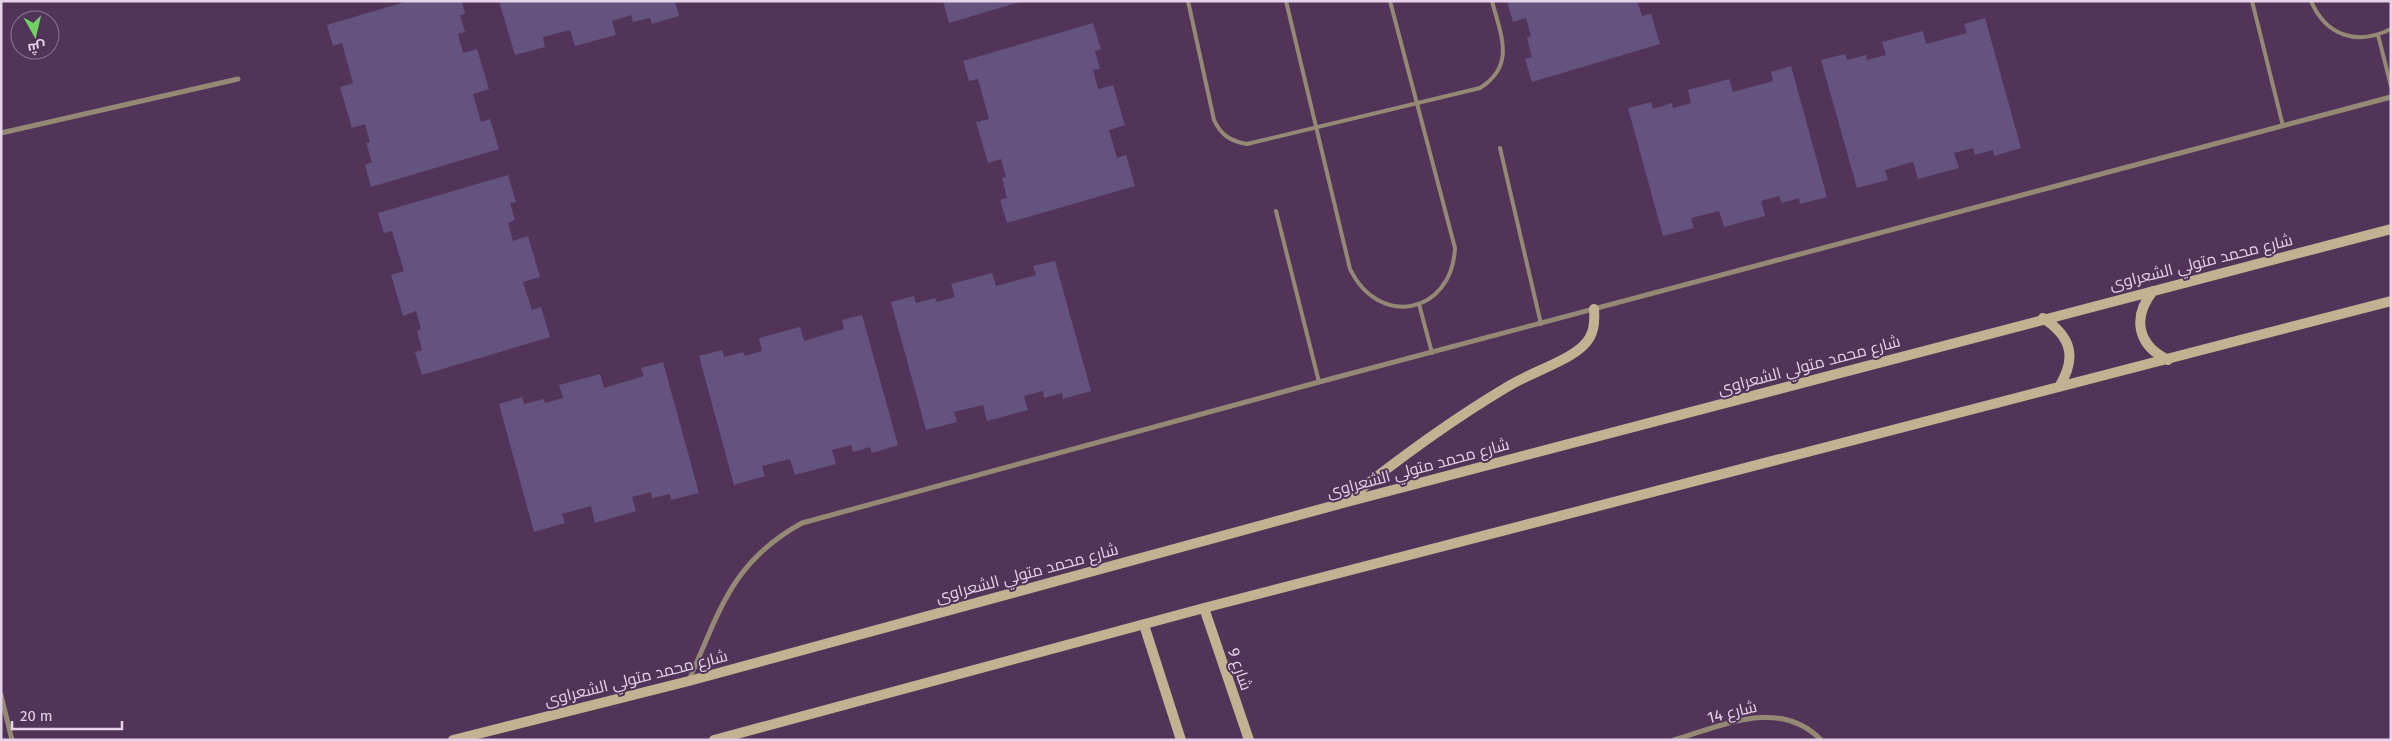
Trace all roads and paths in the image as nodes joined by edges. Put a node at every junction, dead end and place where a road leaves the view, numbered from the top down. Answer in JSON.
{"nodes":[{"id":1,"x":1188,"y":1,"type":"edge"},
{"id":2,"x":1286,"y":1,"type":"edge"},
{"id":3,"x":1390,"y":1,"type":"edge"},
{"id":4,"x":1492,"y":1,"type":"edge"},
{"id":5,"x":2252,"y":1,"type":"edge"},
{"id":6,"x":2311,"y":1,"type":"edge"},
{"id":7,"x":2391,"y":29,"type":"edge"},
{"id":8,"x":2378,"y":36,"type":"junction"},
{"id":9,"x":238,"y":79,"type":"dead end"},
{"id":10,"x":2391,"y":86,"type":"edge"},
{"id":11,"x":2391,"y":97,"type":"edge"},
{"id":12,"x":1416,"y":103,"type":"junction"},
{"id":13,"x":2283,"y":126,"type":"junction"},
{"id":14,"x":1316,"y":128,"type":"junction"},
{"id":15,"x":1,"y":133,"type":"edge"},
{"id":16,"x":1500,"y":148,"type":"dead end"},
{"id":17,"x":1276,"y":211,"type":"dead end"},
{"id":18,"x":2391,"y":229,"type":"edge"},
{"id":19,"x":2153,"y":291,"type":"junction"},
{"id":20,"x":2391,"y":301,"type":"edge"},
{"id":21,"x":1418,"y":304,"type":"junction"},
{"id":22,"x":1594,"y":310,"type":"junction"},
{"id":23,"x":2043,"y":318,"type":"junction"},
{"id":24,"x":1541,"y":324,"type":"junction"},
{"id":25,"x":1432,"y":352,"type":"junction"},
{"id":26,"x":2168,"y":360,"type":"junction"},
{"id":27,"x":1319,"y":382,"type":"junction"},
{"id":28,"x":2059,"y":387,"type":"junction"},
{"id":29,"x":1343,"y":503,"type":"junction"},
{"id":30,"x":1204,"y":608,"type":"junction"},
{"id":31,"x":1144,"y":625,"type":"junction"},
{"id":32,"x":689,"y":681,"type":"junction"},
{"id":33,"x":1,"y":695,"type":"edge"},
{"id":34,"x":12,"y":740,"type":"edge"},
{"id":35,"x":453,"y":740,"type":"edge"},
{"id":36,"x":714,"y":740,"type":"edge"},
{"id":37,"x":1181,"y":740,"type":"edge"},
{"id":38,"x":1249,"y":740,"type":"edge"},
{"id":39,"x":1674,"y":740,"type":"edge"},
{"id":40,"x":1821,"y":740,"type":"edge"}],
"edges":[{"from":1,"to":14,"type":"lane"},
{"from":2,"to":14,"type":"lane"},
{"from":3,"to":12,"type":"lane"},
{"from":4,"to":12,"type":"lane"},
{"from":5,"to":13,"type":"lane"},
{"from":6,"to":8,"type":"lane"},
{"from":7,"to":8,"type":"lane"},
{"from":8,"to":10,"type":"lane"},
{"from":9,"to":15,"type":"street"},
{"from":11,"to":13,"type":"street"},
{"from":12,"to":14,"type":"lane"},
{"from":12,"to":21,"type":"lane"},
{"from":13,"to":22,"type":"street"},
{"from":14,"to":21,"type":"lane"},
{"from":16,"to":24,"type":"lane"},
{"from":17,"to":27,"type":"lane"},
{"from":18,"to":19,"type":"street","name":"شارع محمد متولي الشعراوى"},
{"from":19,"to":23,"type":"street","name":"شارع محمد متولي الشعراوى"},
{"from":19,"to":26,"type":"street"},
{"from":20,"to":26,"type":"street"},
{"from":21,"to":25,"type":"lane"},
{"from":22,"to":24,"type":"street"},
{"from":22,"to":29,"type":"street"},
{"from":23,"to":28,"type":"street"},
{"from":23,"to":29,"type":"street","name":"شارع محمد متولي الشعراوى"},
{"from":24,"to":25,"type":"street"},
{"from":25,"to":27,"type":"street"},
{"from":26,"to":28,"type":"street"},
{"from":27,"to":32,"type":"street"},
{"from":28,"to":30,"type":"street"},
{"from":29,"to":32,"type":"street","name":"شارع محمد متولي الشعراوى"},
{"from":30,"to":31,"type":"street"},
{"from":30,"to":38,"type":"street","name":"شارع 9"},
{"from":31,"to":36,"type":"street"},
{"from":31,"to":37,"type":"street"},
{"from":32,"to":35,"type":"street","name":"شارع محمد متولي الشعراوى"},
{"from":33,"to":34,"type":"street"},
{"from":39,"to":40,"type":"street","name":"شارع 14"}]}
